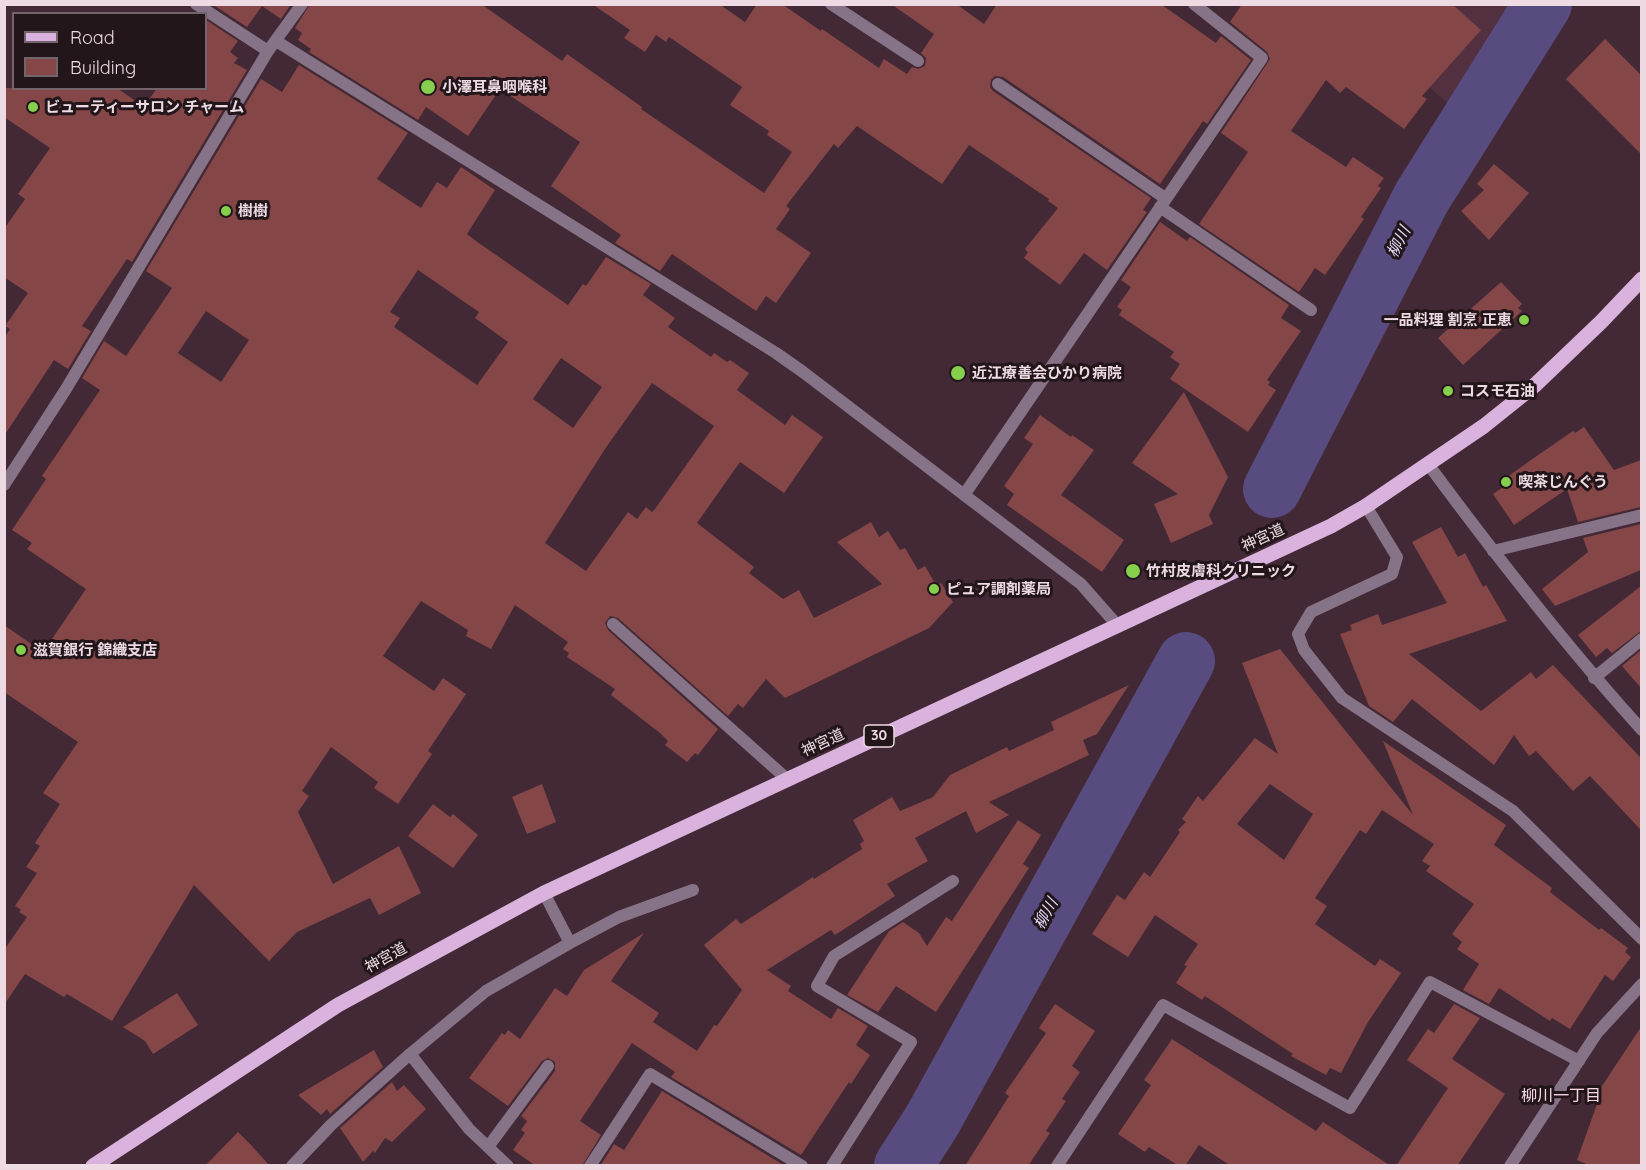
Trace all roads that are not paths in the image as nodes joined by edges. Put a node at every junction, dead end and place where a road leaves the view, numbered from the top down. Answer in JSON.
{"nodes":[{"id":1,"x":196,"y":4,"type":"edge"},
{"id":2,"x":302,"y":4,"type":"edge"},
{"id":3,"x":831,"y":4,"type":"edge"},
{"id":4,"x":1194,"y":4,"type":"edge"},
{"id":5,"x":272,"y":46,"type":"junction"},
{"id":6,"x":918,"y":61,"type":"dead end"},
{"id":7,"x":998,"y":84,"type":"dead end"},
{"id":8,"x":1162,"y":203,"type":"junction"},
{"id":9,"x":1641,"y":279,"type":"edge"},
{"id":10,"x":1311,"y":310,"type":"dead end"},
{"id":11,"x":1428,"y":464,"type":"junction"},
{"id":12,"x":4,"y":486,"type":"edge"},
{"id":13,"x":964,"y":495,"type":"junction"},
{"id":14,"x":1366,"y":506,"type":"junction"},
{"id":15,"x":1641,"y":515,"type":"edge"},
{"id":16,"x":1493,"y":551,"type":"junction"},
{"id":17,"x":613,"y":624,"type":"dead end"},
{"id":18,"x":1118,"y":626,"type":"junction"},
{"id":19,"x":1641,"y":639,"type":"edge"},
{"id":20,"x":1594,"y":678,"type":"junction"},
{"id":21,"x":1641,"y":730,"type":"edge"},
{"id":22,"x":787,"y":779,"type":"junction"},
{"id":23,"x":953,"y":881,"type":"dead end"},
{"id":24,"x":693,"y":890,"type":"dead end"},
{"id":25,"x":544,"y":893,"type":"junction"},
{"id":26,"x":1641,"y":939,"type":"edge"},
{"id":27,"x":570,"y":943,"type":"junction"},
{"id":28,"x":1641,"y":984,"type":"edge"},
{"id":29,"x":410,"y":1054,"type":"junction"},
{"id":30,"x":1579,"y":1061,"type":"junction"},
{"id":31,"x":548,"y":1066,"type":"dead end"},
{"id":32,"x":488,"y":1147,"type":"junction"},
{"id":33,"x":93,"y":1166,"type":"edge"},
{"id":34,"x":292,"y":1166,"type":"edge"},
{"id":35,"x":508,"y":1166,"type":"edge"},
{"id":36,"x":590,"y":1166,"type":"edge"},
{"id":37,"x":802,"y":1166,"type":"edge"},
{"id":38,"x":832,"y":1166,"type":"edge"},
{"id":39,"x":1057,"y":1166,"type":"edge"},
{"id":40,"x":1510,"y":1166,"type":"edge"}],
"edges":[{"from":1,"to":5,"type":"street"},
{"from":2,"to":5,"type":"street"},
{"from":3,"to":6,"type":"street"},
{"from":4,"to":8,"type":"street"},
{"from":5,"to":12,"type":"street"},
{"from":5,"to":13,"type":"street"},
{"from":7,"to":8,"type":"street"},
{"from":8,"to":10,"type":"street"},
{"from":8,"to":13,"type":"street"},
{"from":9,"to":11,"type":"main road","name":"神宮道","number":"30"},
{"from":11,"to":14,"type":"main road","name":"神宮道","number":"30"},
{"from":11,"to":16,"type":"street"},
{"from":13,"to":18,"type":"street"},
{"from":14,"to":18,"type":"main road","name":"神宮道","number":"30"},
{"from":14,"to":26,"type":"street"},
{"from":15,"to":16,"type":"street"},
{"from":16,"to":20,"type":"street"},
{"from":17,"to":22,"type":"street"},
{"from":18,"to":22,"type":"main road","name":"神宮道","number":"30"},
{"from":19,"to":20,"type":"street"},
{"from":20,"to":21,"type":"street"},
{"from":22,"to":25,"type":"main road","name":"神宮道","number":"30"},
{"from":23,"to":38,"type":"street"},
{"from":24,"to":27,"type":"street"},
{"from":25,"to":27,"type":"street"},
{"from":25,"to":33,"type":"main road","name":"神宮道","number":"30"},
{"from":27,"to":29,"type":"street"},
{"from":28,"to":30,"type":"street"},
{"from":29,"to":32,"type":"street"},
{"from":29,"to":34,"type":"street"},
{"from":30,"to":39,"type":"street"},
{"from":30,"to":40,"type":"street"},
{"from":31,"to":32,"type":"street"},
{"from":32,"to":35,"type":"street"},
{"from":36,"to":37,"type":"street"}]}
